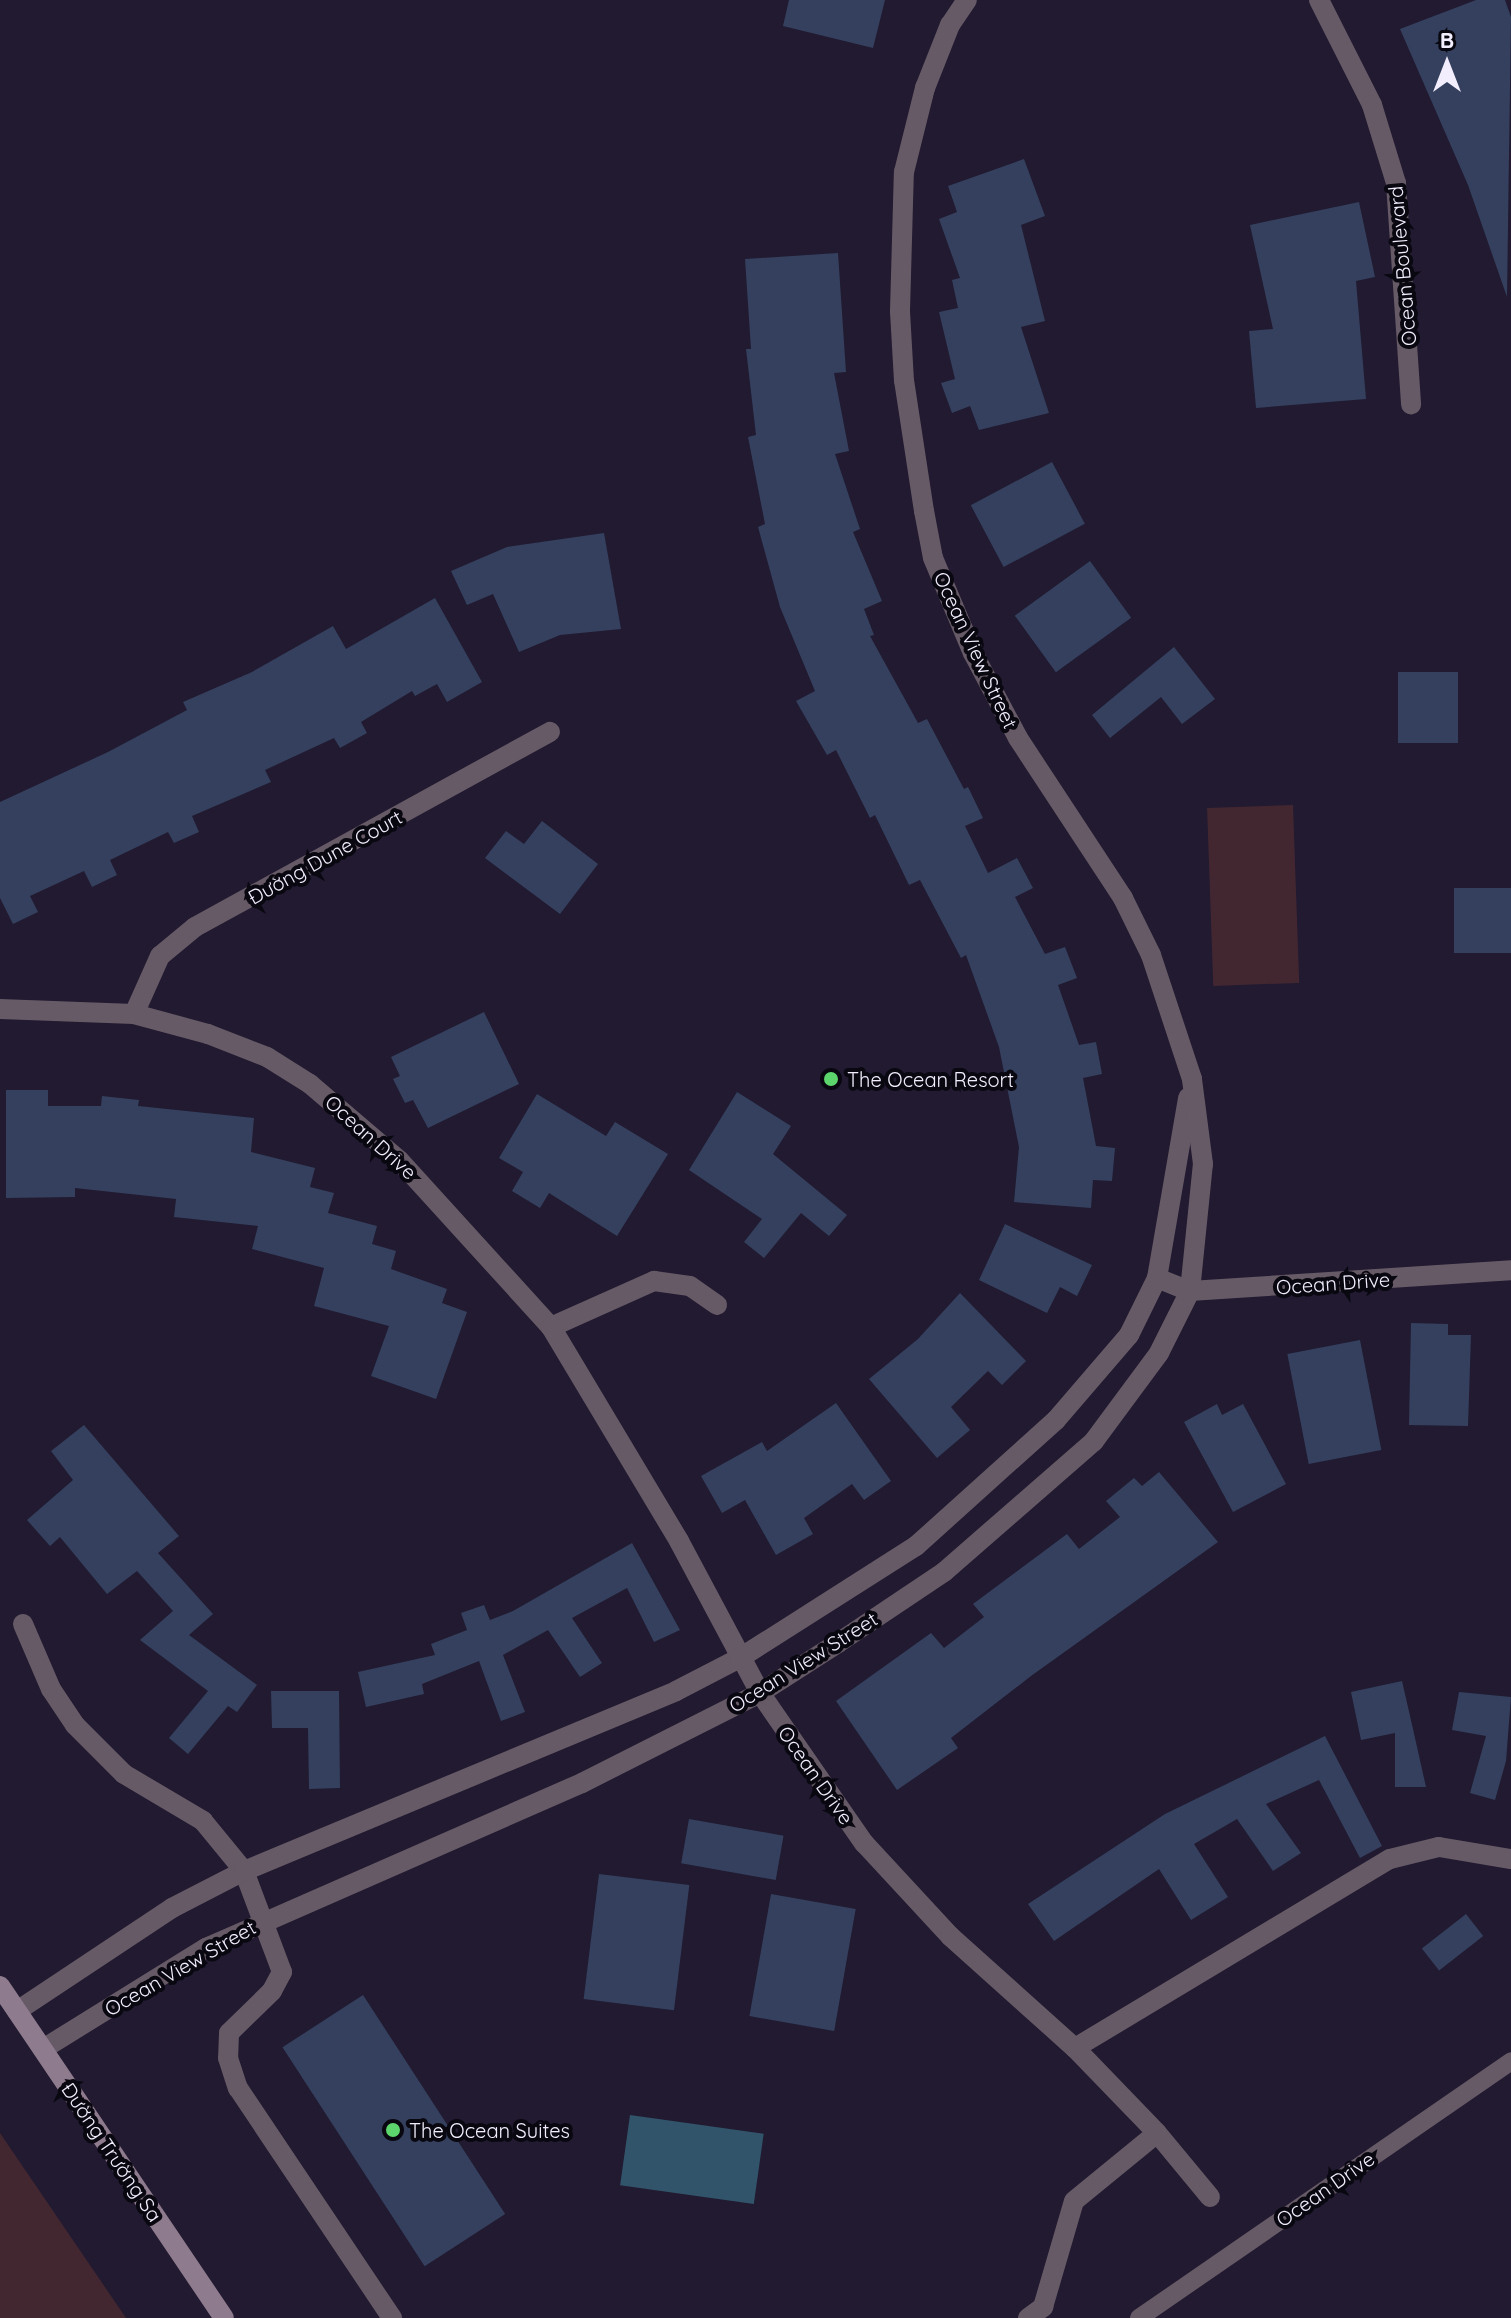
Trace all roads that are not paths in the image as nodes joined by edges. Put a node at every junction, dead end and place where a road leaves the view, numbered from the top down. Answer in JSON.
{"nodes":[{"id":1,"x":967,"y":0,"type":"edge"},
{"id":2,"x":1319,"y":0,"type":"edge"},
{"id":3,"x":1411,"y":404,"type":"dead end"},
{"id":4,"x":550,"y":732,"type":"dead end"},
{"id":5,"x":0,"y":1009,"type":"edge"},
{"id":6,"x":134,"y":1014,"type":"junction"},
{"id":7,"x":1192,"y":1079,"type":"junction"},
{"id":8,"x":1511,"y":1270,"type":"edge"},
{"id":9,"x":1157,"y":1278,"type":"junction"},
{"id":10,"x":1190,"y":1291,"type":"junction"},
{"id":11,"x":717,"y":1305,"type":"dead end"},
{"id":12,"x":551,"y":1327,"type":"junction"},
{"id":13,"x":23,"y":1624,"type":"dead end"},
{"id":14,"x":740,"y":1658,"type":"junction"},
{"id":15,"x":760,"y":1693,"type":"junction"},
{"id":16,"x":1511,"y":1859,"type":"edge"},
{"id":17,"x":244,"y":1871,"type":"junction"},
{"id":18,"x":266,"y":1919,"type":"junction"},
{"id":19,"x":0,"y":1986,"type":"edge"},
{"id":20,"x":17,"y":2011,"type":"junction"},
{"id":21,"x":1075,"y":2048,"type":"junction"},
{"id":22,"x":43,"y":2049,"type":"junction"},
{"id":23,"x":1511,"y":2061,"type":"edge"},
{"id":24,"x":1157,"y":2133,"type":"junction"},
{"id":25,"x":1210,"y":2197,"type":"dead end"},
{"id":26,"x":224,"y":2318,"type":"edge"},
{"id":27,"x":392,"y":2318,"type":"edge"},
{"id":28,"x":1028,"y":2318,"type":"edge"},
{"id":29,"x":1139,"y":2318,"type":"edge"}],
"edges":[{"from":1,"to":7,"type":"street","name":"Ocean View Street"},
{"from":2,"to":3,"type":"street","name":"Ocean Boulevard"},
{"from":4,"to":6,"type":"street","name":"Đường Dune Court"},
{"from":5,"to":6,"type":"street","name":"Ocean Drive"},
{"from":6,"to":12,"type":"street","name":"Ocean Drive"},
{"from":7,"to":9,"type":"street","name":"Ocean View Street"},
{"from":7,"to":10,"type":"street","name":"Ocean View Street"},
{"from":8,"to":10,"type":"street","name":"Ocean Drive"},
{"from":9,"to":10,"type":"street","name":"Ocean Drive"},
{"from":9,"to":14,"type":"street","name":"Ocean View Street"},
{"from":10,"to":15,"type":"street","name":"Ocean View Street"},
{"from":11,"to":12,"type":"street"},
{"from":12,"to":14,"type":"street","name":"Ocean Drive"},
{"from":13,"to":17,"type":"street"},
{"from":14,"to":15,"type":"street","name":"Ocean Drive"},
{"from":14,"to":17,"type":"street","name":"Ocean View Street"},
{"from":15,"to":18,"type":"street","name":"Ocean View Street"},
{"from":15,"to":21,"type":"street","name":"Ocean Drive"},
{"from":16,"to":21,"type":"street"},
{"from":17,"to":18,"type":"street"},
{"from":17,"to":20,"type":"street","name":"Ocean View Street"},
{"from":18,"to":22,"type":"street","name":"Ocean View Street"},
{"from":18,"to":27,"type":"street"},
{"from":19,"to":20,"type":"main road","name":"Đường Trường Sa"},
{"from":20,"to":22,"type":"main road","name":"Đường Trường Sa"},
{"from":21,"to":24,"type":"street","name":"Ocean Drive"},
{"from":22,"to":26,"type":"main road","name":"Đường Trường Sa"},
{"from":23,"to":29,"type":"lane","name":"Ocean Drive"},
{"from":24,"to":25,"type":"street","name":"Ocean Drive"},
{"from":24,"to":28,"type":"street"}]}
